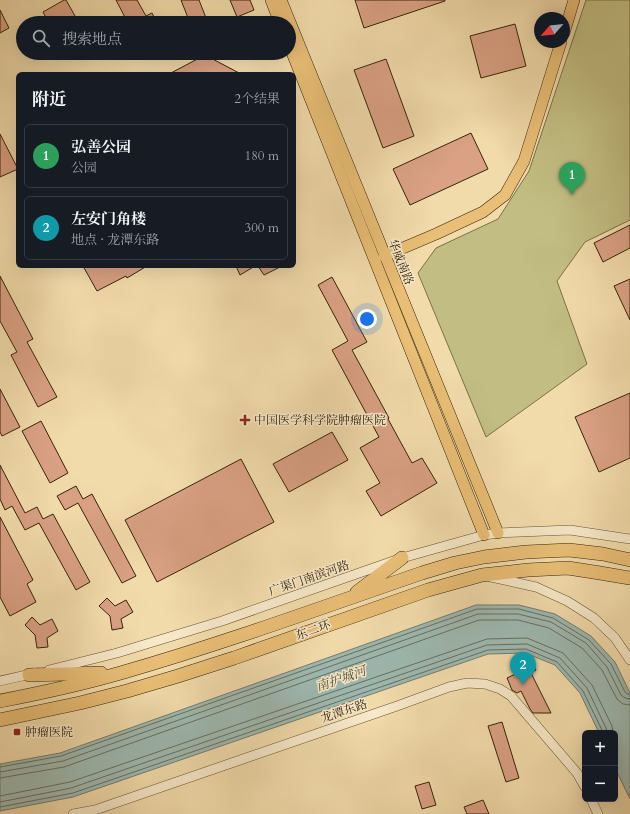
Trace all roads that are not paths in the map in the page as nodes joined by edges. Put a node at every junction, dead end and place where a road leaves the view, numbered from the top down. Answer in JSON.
{"nodes":[{"id":1,"x":271,"y":0,"type":"edge"},
{"id":2,"x":281,"y":0,"type":"edge"},
{"id":3,"x":574,"y":0,"type":"edge"},
{"id":4,"x":570,"y":13,"type":"edge"},
{"id":5,"x":277,"y":16,"type":"edge"},
{"id":6,"x":287,"y":16,"type":"edge"},
{"id":7,"x":296,"y":37,"type":"edge"},
{"id":8,"x":559,"y":48,"type":"edge"},
{"id":9,"x":295,"y":60,"type":"edge"},
{"id":10,"x":384,"y":256,"type":"junction"},
{"id":11,"x":498,"y":534,"type":"junction"},
{"id":12,"x":484,"y":536,"type":"junction"},
{"id":13,"x":630,"y":539,"type":"edge"},
{"id":14,"x":402,"y":558,"type":"junction"},
{"id":15,"x":630,"y":560,"type":"edge"},
{"id":16,"x":482,"y":575,"type":"junction"},
{"id":17,"x":630,"y":578,"type":"edge"},
{"id":18,"x":347,"y":599,"type":"junction"},
{"id":19,"x":630,"y":660,"type":"edge"},
{"id":20,"x":122,"y":673,"type":"junction"},
{"id":21,"x":29,"y":675,"type":"junction"},
{"id":22,"x":0,"y":681,"type":"edge"},
{"id":23,"x":0,"y":702,"type":"edge"},
{"id":24,"x":0,"y":720,"type":"edge"},
{"id":25,"x":582,"y":782,"type":"edge"},
{"id":26,"x":592,"y":802,"type":"edge"},
{"id":27,"x":73,"y":814,"type":"edge"},
{"id":28,"x":598,"y":814,"type":"edge"}],
"edges":[{"from":1,"to":5,"type":"main road"},
{"from":2,"to":6,"type":"main road","name":"华威南路"},
{"from":3,"to":4,"type":"main road"},
{"from":7,"to":10,"type":"main road","name":"华威南路"},
{"from":8,"to":10,"type":"main road"},
{"from":9,"to":12,"type":"main road","name":"华威南路"},
{"from":10,"to":11,"type":"main road","name":"华威南路"},
{"from":11,"to":12,"type":"street","name":"广渠门南滨河路"},
{"from":11,"to":13,"type":"street","name":"广渠门南滨河路"},
{"from":12,"to":14,"type":"street","name":"广渠门南滨河路"},
{"from":14,"to":18,"type":"highway"},
{"from":14,"to":21,"type":"street","name":"广渠门南滨河路"},
{"from":15,"to":18,"type":"highway","name":"东二环"},
{"from":16,"to":17,"type":"highway","name":"东二环"},
{"from":16,"to":19,"type":"street"},
{"from":16,"to":24,"type":"highway","name":"东二环"},
{"from":18,"to":20,"type":"highway","name":"东二环"},
{"from":20,"to":21,"type":"highway"},
{"from":20,"to":23,"type":"highway","name":"东二环"},
{"from":21,"to":22,"type":"street","name":"广渠门南滨河路"},
{"from":25,"to":27,"type":"street","name":"龙潭东路"},
{"from":26,"to":28,"type":"street"}]}
